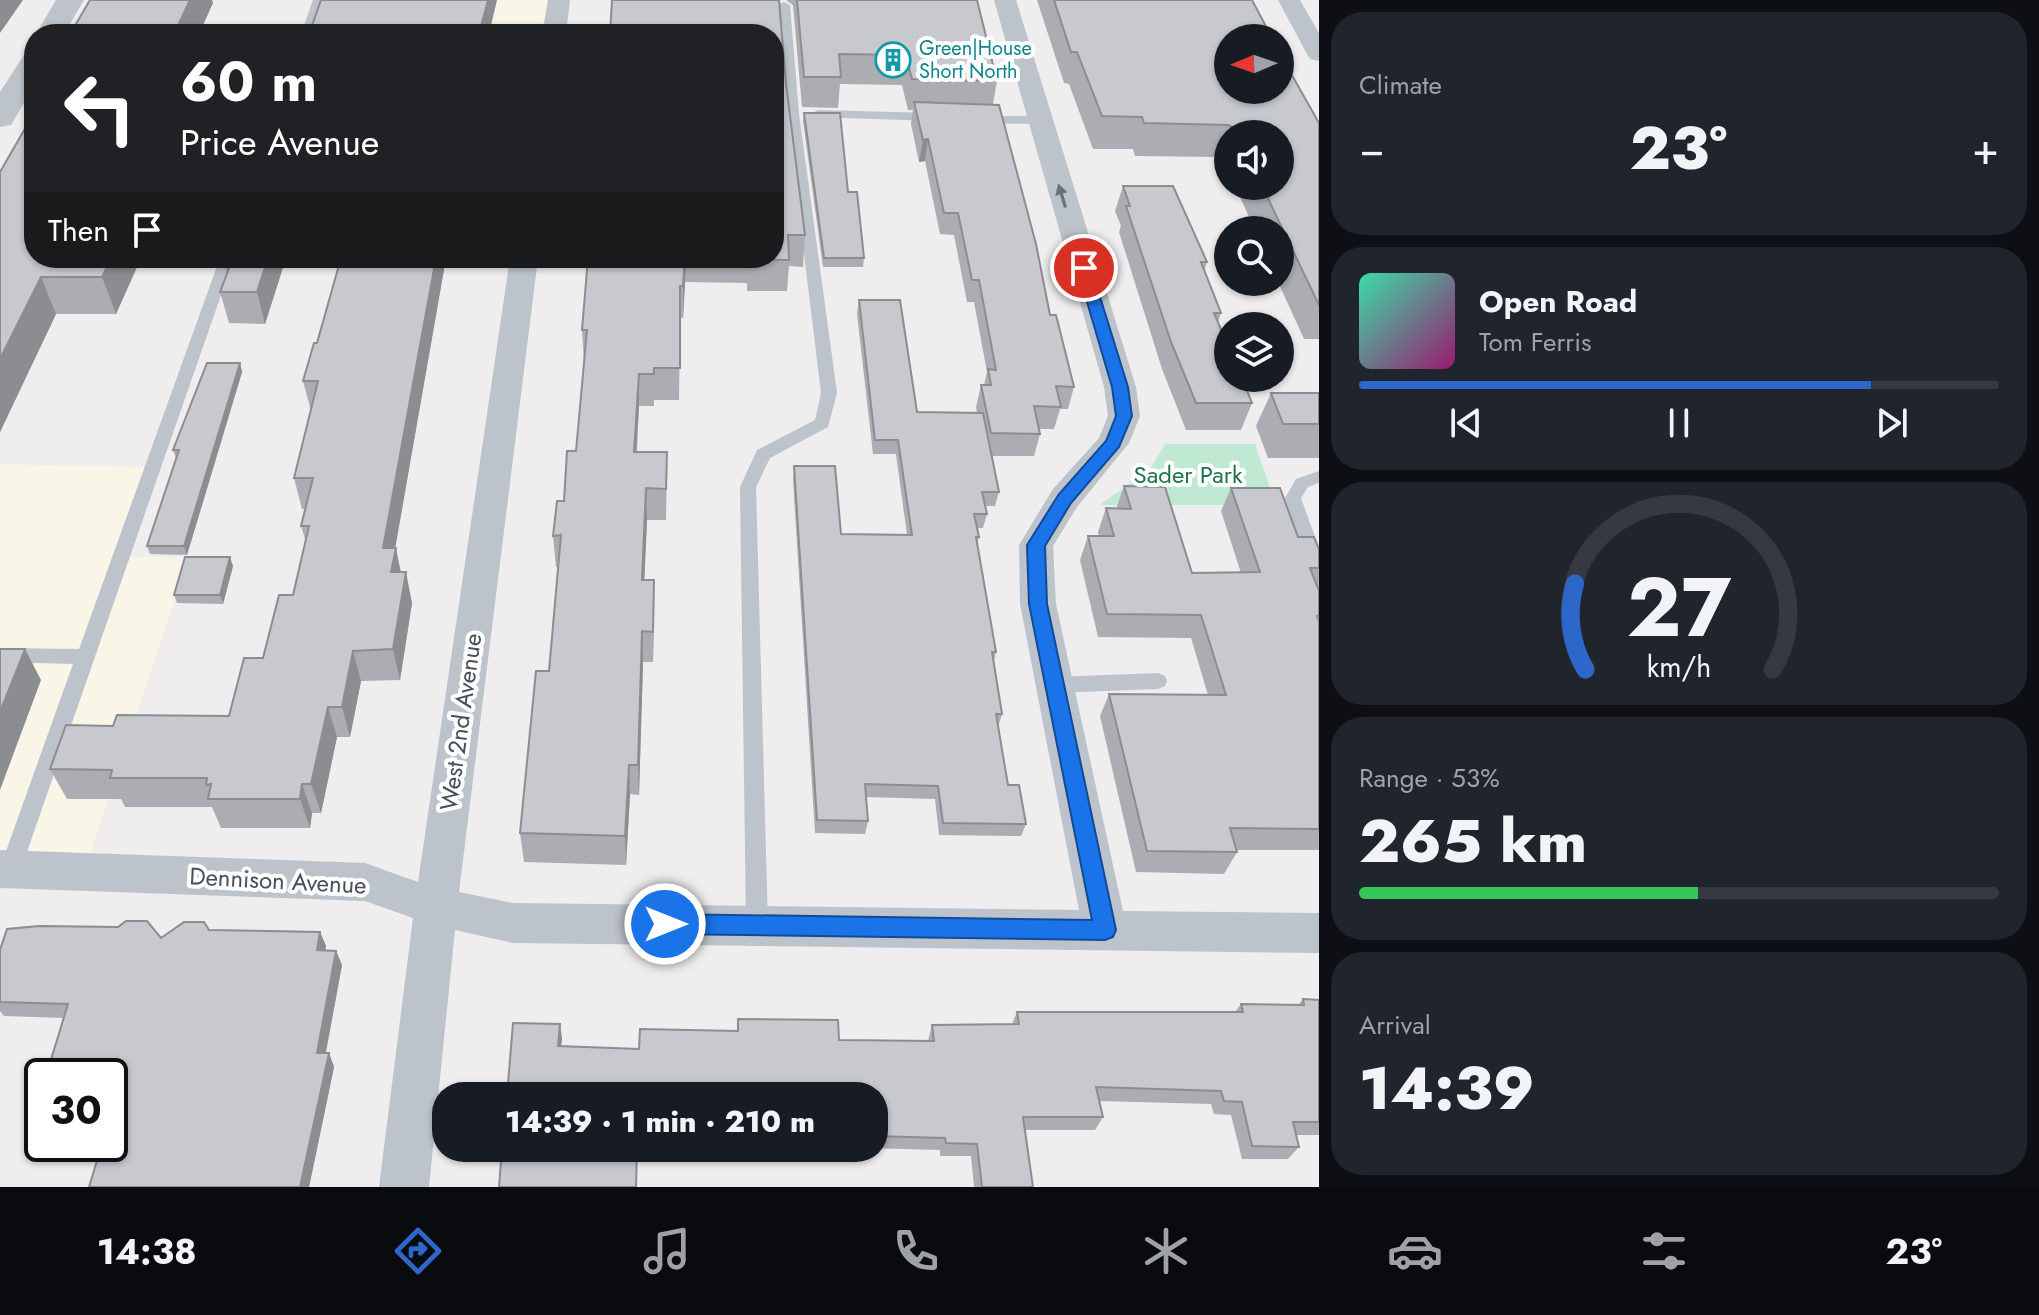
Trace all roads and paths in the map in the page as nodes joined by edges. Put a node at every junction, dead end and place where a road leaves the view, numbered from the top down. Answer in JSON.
{"nodes":[{"id":1,"x":70,"y":0,"type":"edge"},
{"id":2,"x":319,"y":0,"type":"edge"},
{"id":3,"x":559,"y":0,"type":"edge"},
{"id":4,"x":1005,"y":0,"type":"edge"},
{"id":5,"x":1289,"y":0,"type":"edge"},
{"id":6,"x":784,"y":5,"type":"dead end"},
{"id":7,"x":56,"y":24,"type":"edge"},
{"id":8,"x":311,"y":24,"type":"edge"},
{"id":9,"x":555,"y":24,"type":"edge"},
{"id":10,"x":1319,"y":54,"type":"edge"},
{"id":11,"x":24,"y":78,"type":"edge"},
{"id":12,"x":793,"y":114,"type":"junction"},
{"id":13,"x":0,"y":118,"type":"edge"},
{"id":14,"x":949,"y":118,"type":"edge"},
{"id":15,"x":964,"y":118,"type":"edge"},
{"id":16,"x":1040,"y":120,"type":"junction"},
{"id":17,"x":223,"y":268,"type":"edge"},
{"id":18,"x":523,"y":268,"type":"edge"},
{"id":19,"x":1319,"y":477,"type":"edge"},
{"id":20,"x":1319,"y":574,"type":"edge"},
{"id":21,"x":0,"y":655,"type":"edge"},
{"id":22,"x":86,"y":657,"type":"junction"},
{"id":23,"x":1158,"y":681,"type":"dead end"},
{"id":24,"x":1054,"y":685,"type":"junction"},
{"id":25,"x":5,"y":869,"type":"edge"},
{"id":26,"x":436,"y":907,"type":"junction"},
{"id":27,"x":757,"y":925,"type":"junction"},
{"id":28,"x":1105,"y":930,"type":"junction"},
{"id":29,"x":1319,"y":933,"type":"edge"},
{"id":30,"x":404,"y":1187,"type":"edge"}],
"edges":[{"from":1,"to":7,"type":"street"},
{"from":2,"to":8,"type":"lane"},
{"from":3,"to":9,"type":"street"},
{"from":4,"to":16,"type":"street"},
{"from":5,"to":10,"type":"street"},
{"from":6,"to":12,"type":"lane"},
{"from":11,"to":13,"type":"street"},
{"from":12,"to":14,"type":"lane"},
{"from":12,"to":27,"type":"lane"},
{"from":15,"to":16,"type":"lane"},
{"from":24,"to":16,"type":"street","one_way":true},
{"from":17,"to":22,"type":"lane"},
{"from":18,"to":26,"type":"street","name":"West 2nd Avenue"},
{"from":19,"to":20,"type":"lane"},
{"from":21,"to":22,"type":"lane"},
{"from":22,"to":25,"type":"lane"},
{"from":23,"to":24,"type":"lane"},
{"from":24,"to":28,"type":"street"},
{"from":25,"to":26,"type":"street","name":"Dennison Avenue"},
{"from":26,"to":27,"type":"street","name":"Dennison Avenue"},
{"from":26,"to":30,"type":"street","name":"West 2nd Avenue"},
{"from":27,"to":28,"type":"street","name":"Dennison Avenue"},
{"from":28,"to":29,"type":"street","name":"Dennison Avenue"}]}
